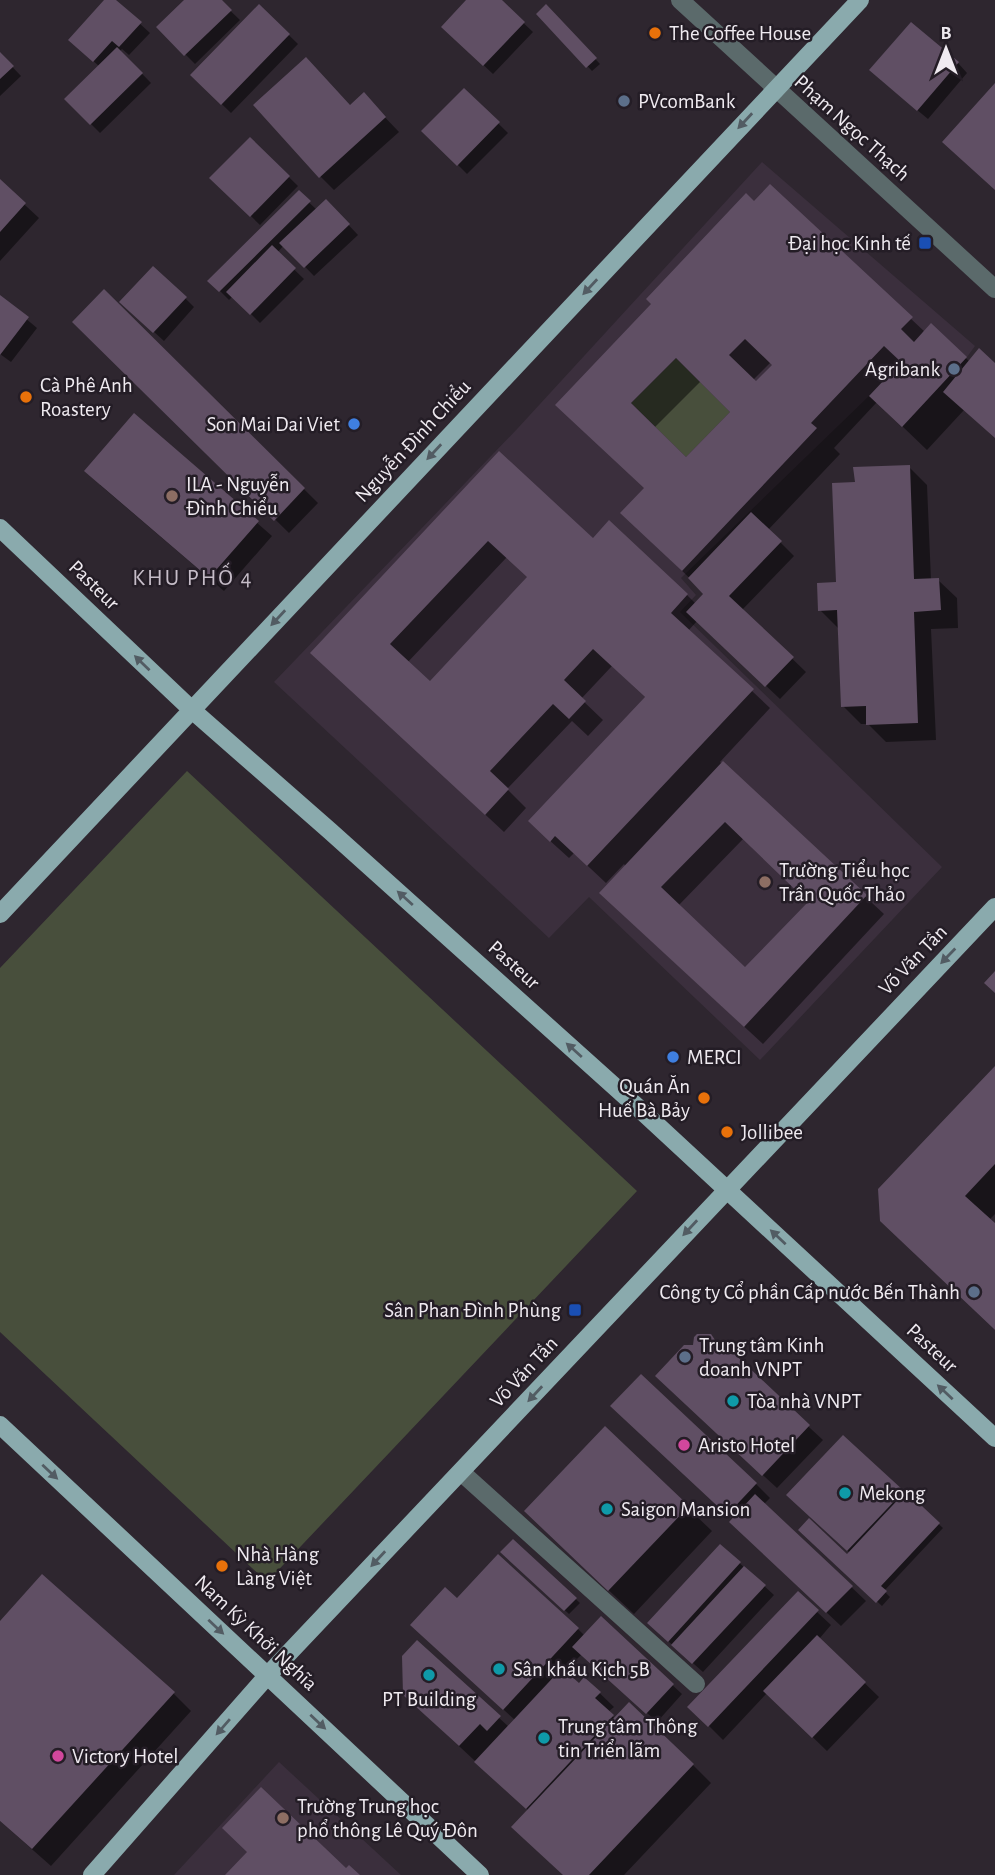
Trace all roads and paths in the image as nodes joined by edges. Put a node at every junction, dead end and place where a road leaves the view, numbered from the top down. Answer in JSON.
{"nodes":[{"id":1,"x":680,"y":0,"type":"edge"},
{"id":2,"x":860,"y":0,"type":"edge"},
{"id":3,"x":776,"y":89,"type":"junction"},
{"id":4,"x":995,"y":289,"type":"edge"},
{"id":5,"x":0,"y":528,"type":"edge"},
{"id":6,"x":192,"y":710,"type":"junction"},
{"id":7,"x":995,"y":907,"type":"edge"},
{"id":8,"x":0,"y":914,"type":"edge"},
{"id":9,"x":726,"y":1189,"type":"junction"},
{"id":10,"x":0,"y":1425,"type":"edge"},
{"id":11,"x":995,"y":1438,"type":"edge"},
{"id":12,"x":461,"y":1472,"type":"junction"},
{"id":13,"x":268,"y":1675,"type":"junction"},
{"id":14,"x":696,"y":1684,"type":"dead end"},
{"id":15,"x":92,"y":1875,"type":"edge"},
{"id":16,"x":480,"y":1875,"type":"edge"}],
"edges":[{"from":1,"to":3,"type":"street","name":"Phạm Ngọc Thạch"},
{"from":2,"to":3,"type":"main road","name":"Nguyễn Đình Chiểu"},
{"from":3,"to":4,"type":"street","name":"Phạm Ngọc Thạch"},
{"from":3,"to":6,"type":"main road","name":"Nguyễn Đình Chiểu","one_way":true},
{"from":6,"to":5,"type":"main road","name":"Pasteur","one_way":true},
{"from":6,"to":8,"type":"main road","name":"Nguyễn Đình Chiểu"},
{"from":9,"to":6,"type":"main road","name":"Pasteur","one_way":true},
{"from":7,"to":9,"type":"main road","name":"Võ Văn Tần","one_way":true},
{"from":11,"to":9,"type":"main road","name":"Pasteur","one_way":true},
{"from":9,"to":12,"type":"main road","name":"Võ Văn Tần","one_way":true},
{"from":10,"to":13,"type":"main road","name":"Nam Kỳ Khởi Nghĩa","one_way":true},
{"from":12,"to":13,"type":"main road","name":"Võ Văn Tần","one_way":true},
{"from":12,"to":14,"type":"street"},
{"from":13,"to":15,"type":"main road","name":"Võ Văn Tần","one_way":true},
{"from":13,"to":16,"type":"main road","name":"Nam Kỳ Khởi Nghĩa","one_way":true}]}
